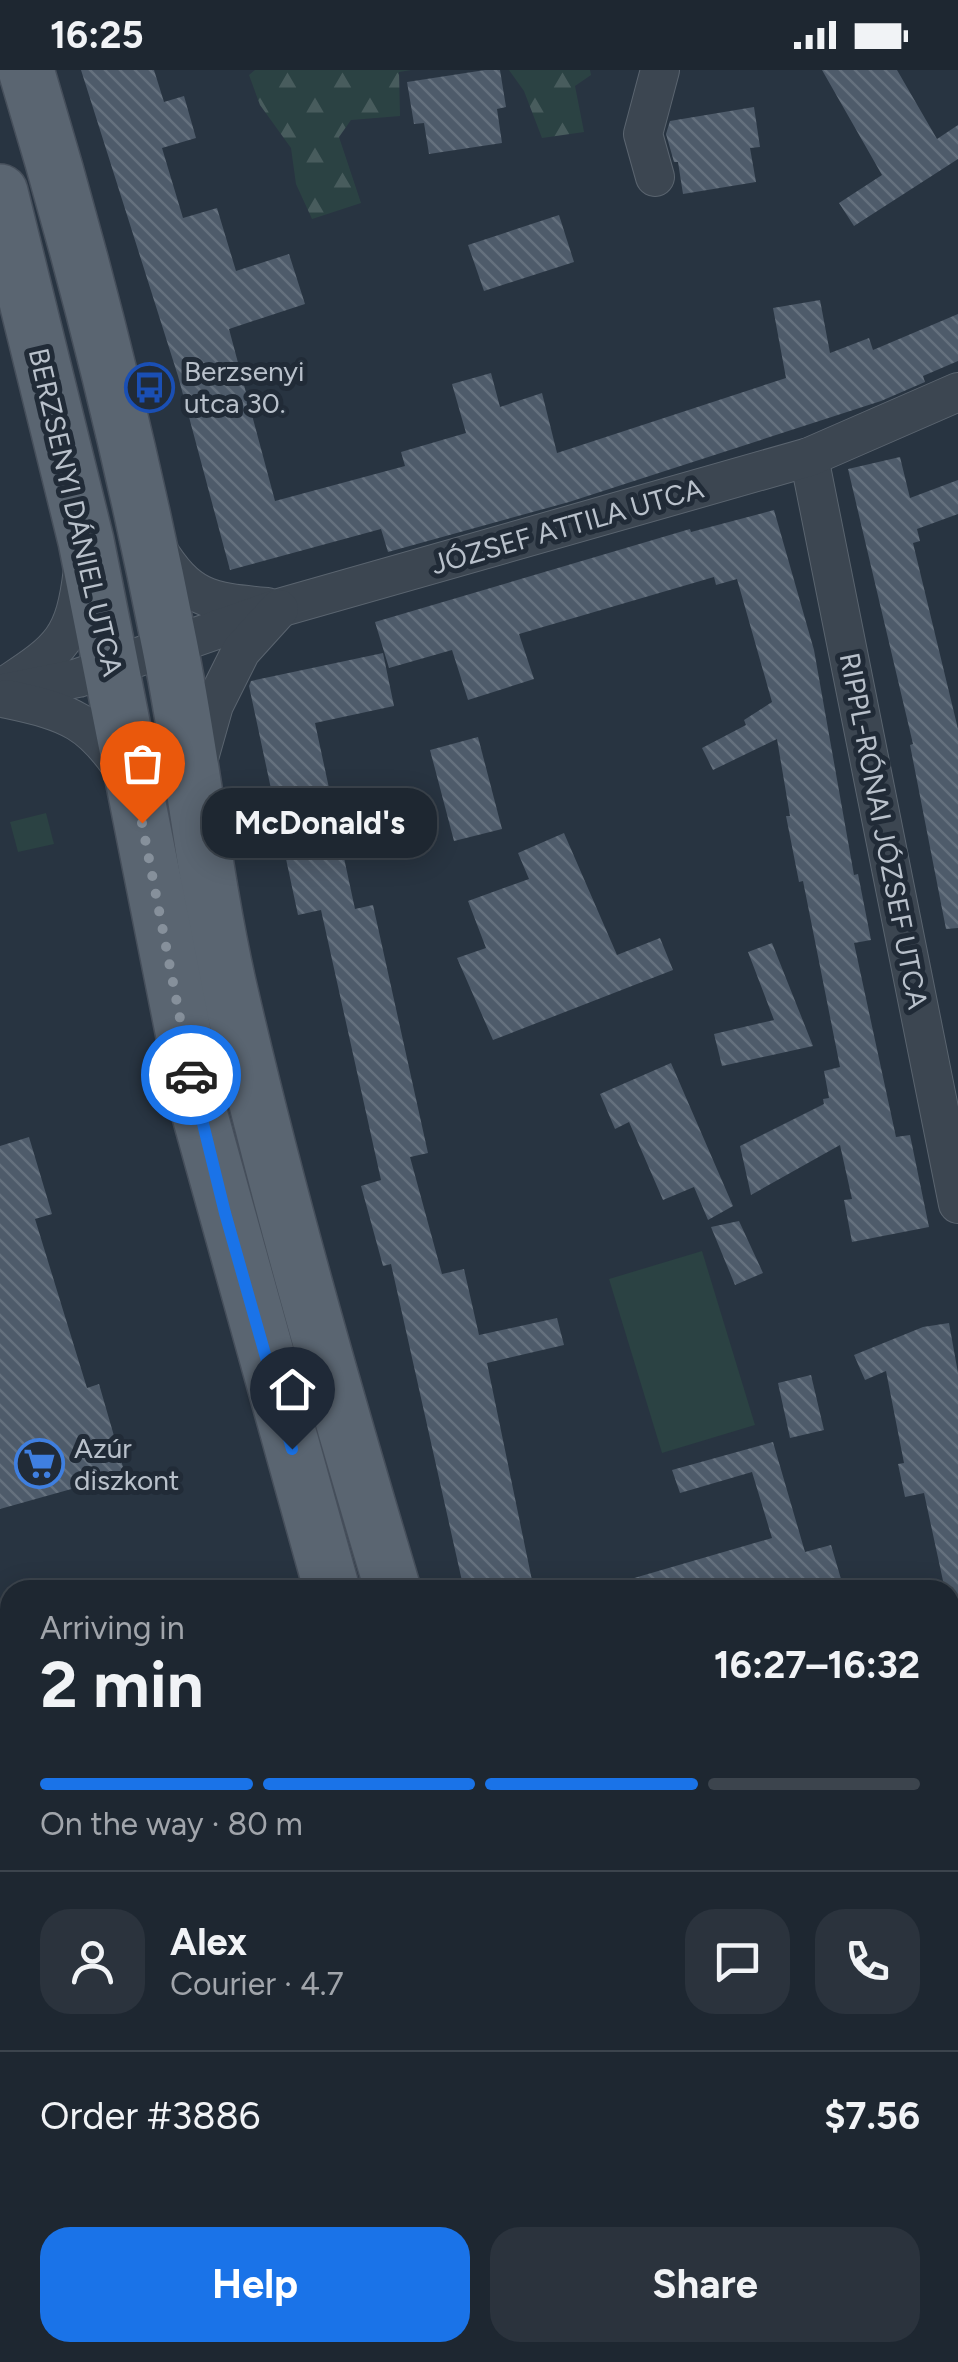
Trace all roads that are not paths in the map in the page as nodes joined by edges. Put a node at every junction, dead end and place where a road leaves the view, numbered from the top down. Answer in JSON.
{"nodes":[{"id":1,"x":26,"y":70,"type":"edge"},
{"id":2,"x":660,"y":70,"type":"edge"},
{"id":3,"x":655,"y":178,"type":"dead end"},
{"id":4,"x":0,"y":192,"type":"edge"},
{"id":5,"x":958,"y":392,"type":"edge"},
{"id":6,"x":809,"y":457,"type":"junction"},
{"id":7,"x":144,"y":525,"type":"junction"},
{"id":8,"x":86,"y":541,"type":"junction"},
{"id":9,"x":280,"y":608,"type":"junction"},
{"id":10,"x":170,"y":644,"type":"junction"},
{"id":11,"x":111,"y":665,"type":"junction"},
{"id":12,"x":0,"y":694,"type":"edge"},
{"id":13,"x":193,"y":778,"type":"junction"},
{"id":14,"x":136,"y":790,"type":"junction"},
{"id":15,"x":958,"y":1204,"type":"edge"},
{"id":16,"x":329,"y":1580,"type":"edge"},
{"id":17,"x":390,"y":1580,"type":"edge"}],
"edges":[{"from":1,"to":7,"type":"main road"},
{"from":2,"to":3,"type":"street"},
{"from":4,"to":8,"type":"main road","name":"BERZSENYI DÁNIEL UTCA"},
{"from":5,"to":6,"type":"street","name":"JÓZSEF ATTILA UTCA"},
{"from":6,"to":9,"type":"street","name":"JÓZSEF ATTILA UTCA"},
{"from":6,"to":15,"type":"street","name":"RIPPL-RÓNAI JÓZSEF UTCA"},
{"from":7,"to":9,"type":"street"},
{"from":7,"to":10,"type":"main road"},
{"from":8,"to":11,"type":"main road","name":"BERZSENYI DÁNIEL UTCA"},
{"from":8,"to":12,"type":"street"},
{"from":9,"to":10,"type":"street","name":"JÓZSEF ATTILA UTCA"},
{"from":9,"to":13,"type":"street"},
{"from":10,"to":11,"type":"street","name":"JÓZSEF ATTILA UTCA"},
{"from":10,"to":13,"type":"main road"},
{"from":11,"to":12,"type":"street","name":"JÓZSEF ATTILA UTCA"},
{"from":11,"to":14,"type":"main road","name":"BERZSENYI DÁNIEL UTCA"},
{"from":12,"to":14,"type":"street"},
{"from":13,"to":17,"type":"main road"},
{"from":14,"to":16,"type":"main road","name":"BERZSENYI DÁNIEL UTCA"}]}
